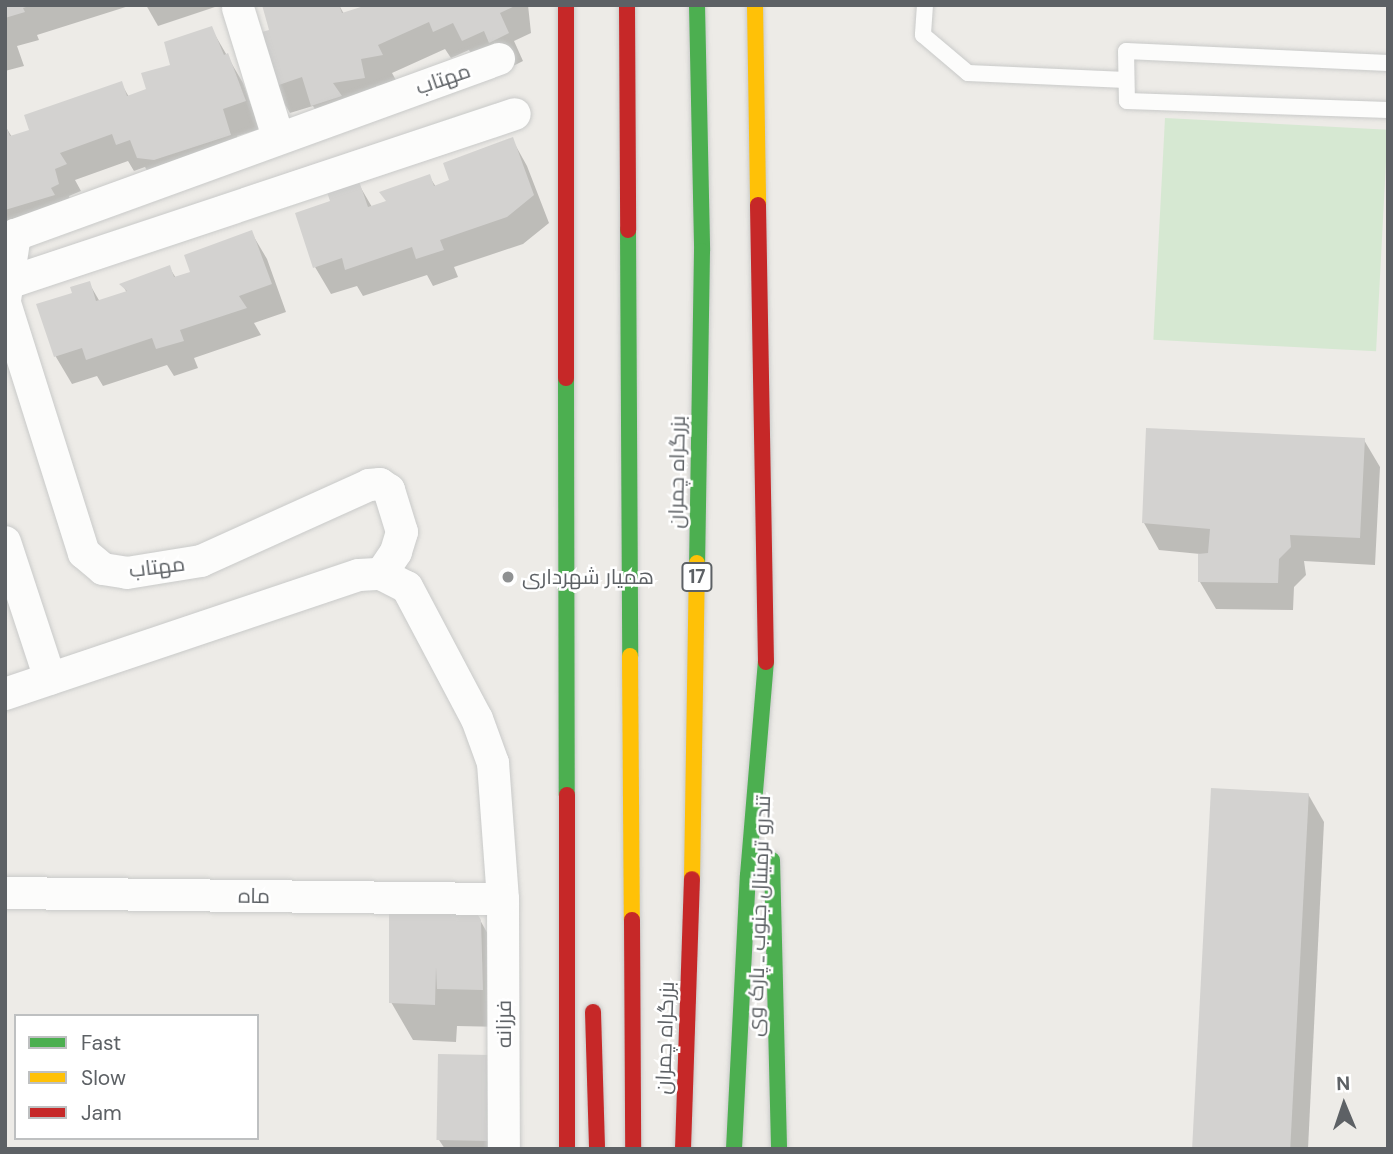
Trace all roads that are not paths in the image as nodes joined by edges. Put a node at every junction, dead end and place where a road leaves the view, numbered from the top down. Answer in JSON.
{"nodes":[{"id":1,"x":566,"y":5,"type":"edge"},
{"id":2,"x":627,"y":5,"type":"edge"},
{"id":3,"x":697,"y":5,"type":"edge"},
{"id":4,"x":755,"y":5,"type":"edge"},
{"id":5,"x":925,"y":5,"type":"edge"},
{"id":6,"x":237,"y":8,"type":"dead end"},
{"id":7,"x":499,"y":59,"type":"dead end"},
{"id":8,"x":1388,"y":63,"type":"edge"},
{"id":9,"x":1126,"y":80,"type":"junction"},
{"id":10,"x":1388,"y":110,"type":"edge"},
{"id":11,"x":515,"y":114,"type":"dead end"},
{"id":12,"x":278,"y":137,"type":"junction"},
{"id":13,"x":6,"y":296,"type":"edge"},
{"id":14,"x":5,"y":542,"type":"edge"},
{"id":15,"x":381,"y":574,"type":"junction"},
{"id":16,"x":50,"y":679,"type":"junction"},
{"id":17,"x":766,"y":683,"type":"junction"},
{"id":18,"x":5,"y":694,"type":"edge"},
{"id":19,"x":770,"y":806,"type":"dead end"},
{"id":20,"x":567,"y":841,"type":"junction"},
{"id":21,"x":771,"y":847,"type":"dead end"},
{"id":22,"x":5,"y":893,"type":"edge"},
{"id":23,"x":503,"y":899,"type":"junction"},
{"id":24,"x":584,"y":945,"type":"dead end"},
{"id":25,"x":592,"y":998,"type":"dead end"},
{"id":26,"x":752,"y":1130,"type":"dead end"},
{"id":27,"x":504,"y":1149,"type":"edge"},
{"id":28,"x":568,"y":1149,"type":"edge"},
{"id":29,"x":597,"y":1149,"type":"edge"},
{"id":30,"x":633,"y":1149,"type":"edge"},
{"id":31,"x":682,"y":1149,"type":"edge"},
{"id":32,"x":734,"y":1149,"type":"edge"},
{"id":33,"x":779,"y":1149,"type":"edge"}],
"edges":[{"from":1,"to":20,"type":"highway"},
{"from":2,"to":30,"type":"highway","name":"بزرگراه چمران"},
{"from":3,"to":31,"type":"highway","name":"بزرگراه چمران","number":"17"},
{"from":4,"to":17,"type":"highway"},
{"from":5,"to":9,"type":"lane"},
{"from":6,"to":12,"type":"street"},
{"from":7,"to":12,"type":"street","name":"مهتاب"},
{"from":8,"to":9,"type":"lane"},
{"from":9,"to":10,"type":"lane"},
{"from":11,"to":13,"type":"street"},
{"from":12,"to":13,"type":"street","name":"مهتاب"},
{"from":13,"to":15,"type":"street","name":"مهتاب"},
{"from":14,"to":16,"type":"street"},
{"from":15,"to":16,"type":"street"},
{"from":15,"to":23,"type":"street"},
{"from":16,"to":18,"type":"street"},
{"from":17,"to":19,"type":"highway"},
{"from":17,"to":26,"type":"lane","name":"تندرو ترمینال جنوب ـ پارک وی"},
{"from":17,"to":32,"type":"highway"},
{"from":20,"to":24,"type":"highway"},
{"from":20,"to":28,"type":"highway"},
{"from":21,"to":33,"type":"highway"},
{"from":22,"to":23,"type":"street","name":"ماه"},
{"from":23,"to":27,"type":"street","name":"فرزانه"},
{"from":25,"to":29,"type":"highway"}]}
